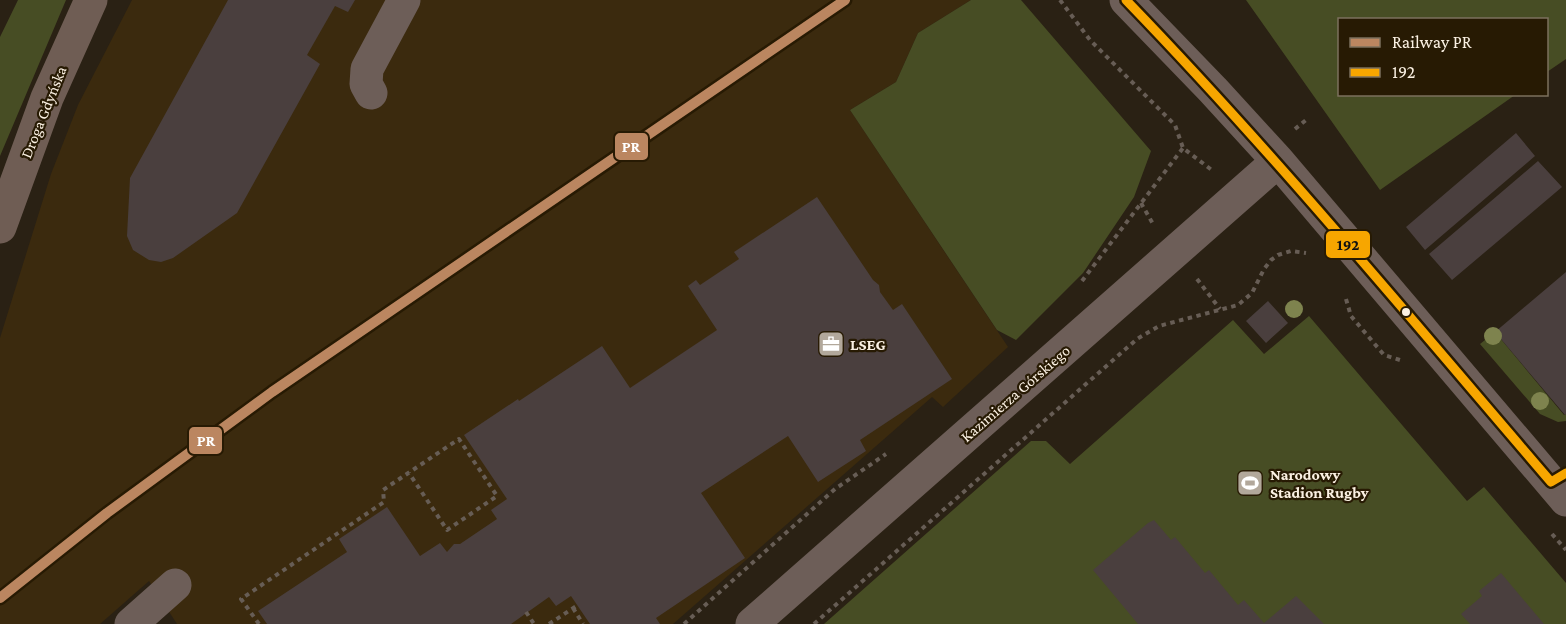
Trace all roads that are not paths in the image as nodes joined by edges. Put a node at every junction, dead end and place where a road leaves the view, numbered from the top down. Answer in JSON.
{"nodes":[{"id":1,"x":91,"y":0,"type":"edge"},
{"id":2,"x":404,"y":0,"type":"edge"},
{"id":3,"x":1126,"y":0,"type":"edge"},
{"id":4,"x":371,"y":93,"type":"dead end"},
{"id":5,"x":1278,"y":161,"type":"junction"},
{"id":6,"x":0,"y":227,"type":"edge"},
{"id":7,"x":1561,"y":485,"type":"edge"},
{"id":8,"x":175,"y":585,"type":"dead end"},
{"id":9,"x":130,"y":624,"type":"edge"},
{"id":10,"x":752,"y":624,"type":"edge"}],
"edges":[{"from":1,"to":6,"type":"main road","name":"Droga Gdyńska"},
{"from":2,"to":4,"type":"street"},
{"from":3,"to":5,"type":"street"},
{"from":5,"to":7,"type":"street"},
{"from":5,"to":10,"type":"street","name":"Kazimierza Górskiego"},
{"from":8,"to":9,"type":"street"}]}
